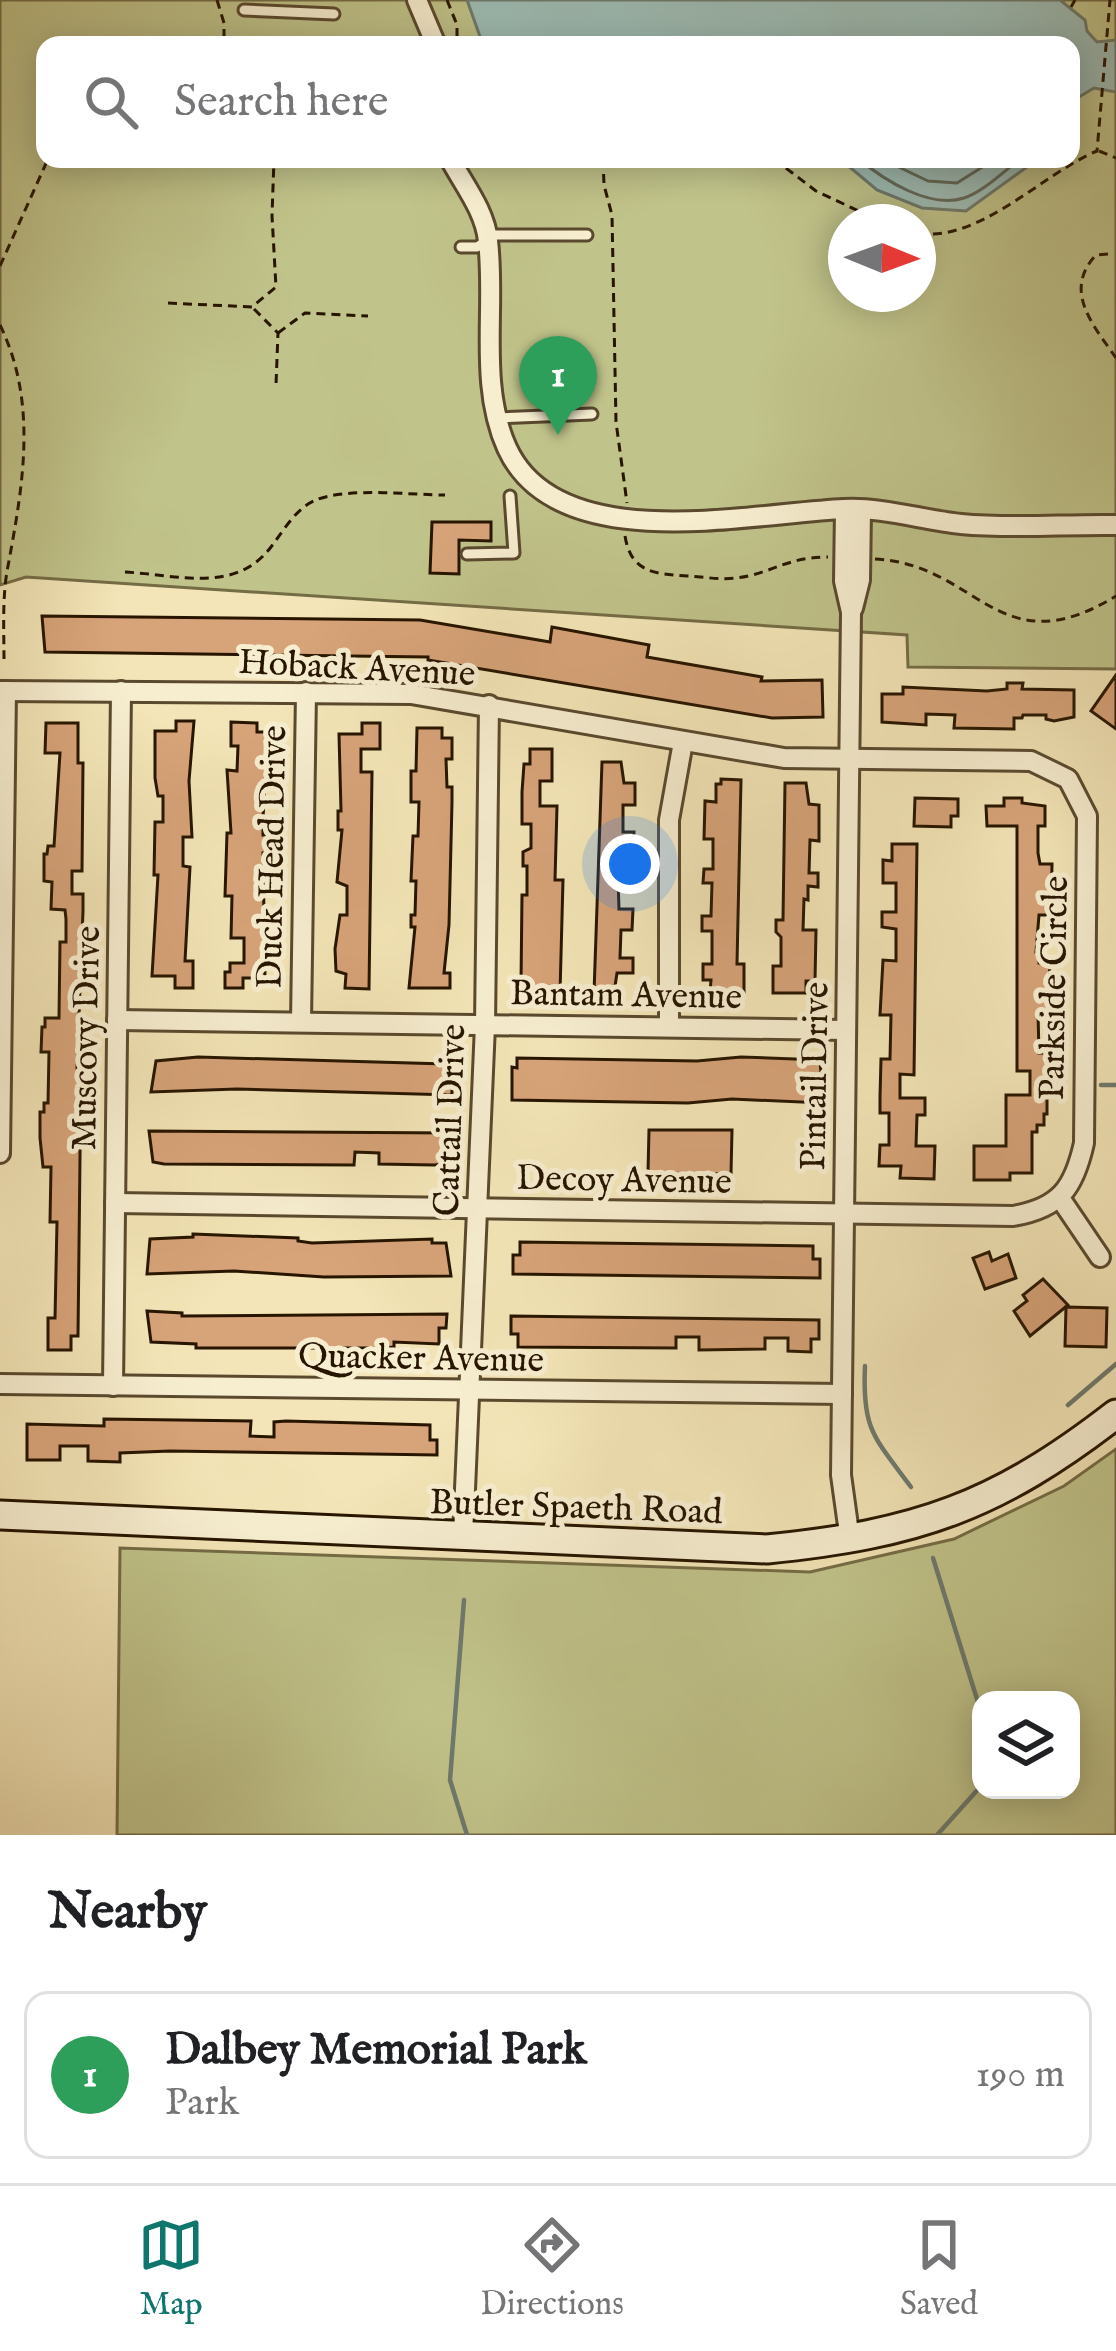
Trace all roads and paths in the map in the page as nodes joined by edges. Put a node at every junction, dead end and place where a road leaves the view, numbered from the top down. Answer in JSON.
{"nodes":[{"id":1,"x":217,"y":0,"type":"edge"},
{"id":2,"x":416,"y":0,"type":"edge"},
{"id":3,"x":447,"y":0,"type":"edge"},
{"id":4,"x":1075,"y":0,"type":"edge"},
{"id":5,"x":1110,"y":0,"type":"edge"},
{"id":6,"x":1071,"y":7,"type":"dead end"},
{"id":7,"x":244,"y":10,"type":"dead end"},
{"id":8,"x":334,"y":14,"type":"dead end"},
{"id":9,"x":224,"y":36,"type":"edge"},
{"id":10,"x":432,"y":36,"type":"edge"},
{"id":11,"x":457,"y":36,"type":"edge"},
{"id":12,"x":1097,"y":151,"type":"junction"},
{"id":13,"x":1116,"y":158,"type":"edge"},
{"id":14,"x":1080,"y":159,"type":"edge"},
{"id":15,"x":44,"y":168,"type":"edge"},
{"id":16,"x":274,"y":168,"type":"edge"},
{"id":17,"x":455,"y":168,"type":"edge"},
{"id":18,"x":603,"y":168,"type":"edge"},
{"id":19,"x":785,"y":168,"type":"edge"},
{"id":20,"x":1062,"y":168,"type":"edge"},
{"id":21,"x":844,"y":204,"type":"edge"},
{"id":22,"x":936,"y":234,"type":"edge"},
{"id":23,"x":587,"y":235,"type":"dead end"},
{"id":24,"x":488,"y":240,"type":"junction"},
{"id":25,"x":461,"y":247,"type":"dead end"},
{"id":26,"x":1108,"y":254,"type":"dead end"},
{"id":27,"x":0,"y":266,"type":"edge"},
{"id":28,"x":168,"y":303,"type":"dead end"},
{"id":29,"x":252,"y":307,"type":"junction"},
{"id":30,"x":368,"y":316,"type":"dead end"},
{"id":31,"x":0,"y":325,"type":"edge"},
{"id":32,"x":278,"y":333,"type":"junction"},
{"id":33,"x":1116,"y":358,"type":"edge"},
{"id":34,"x":276,"y":385,"type":"dead end"},
{"id":35,"x":592,"y":414,"type":"dead end"},
{"id":36,"x":496,"y":418,"type":"junction"},
{"id":37,"x":446,"y":494,"type":"dead end"},
{"id":38,"x":510,"y":496,"type":"dead end"},
{"id":39,"x":627,"y":507,"type":"dead end"},
{"id":40,"x":853,"y":509,"type":"junction"},
{"id":41,"x":1116,"y":525,"type":"edge"},
{"id":42,"x":625,"y":528,"type":"dead end"},
{"id":43,"x":467,"y":554,"type":"dead end"},
{"id":44,"x":836,"y":558,"type":"dead end"},
{"id":45,"x":867,"y":558,"type":"dead end"},
{"id":46,"x":125,"y":572,"type":"dead end"},
{"id":47,"x":1116,"y":596,"type":"edge"},
{"id":48,"x":4,"y":661,"type":"dead end"},
{"id":49,"x":3,"y":691,"type":"edge"},
{"id":50,"x":121,"y":691,"type":"junction"},
{"id":51,"x":306,"y":692,"type":"junction"},
{"id":52,"x":488,"y":705,"type":"junction"},
{"id":53,"x":683,"y":742,"type":"junction"},
{"id":54,"x":849,"y":759,"type":"junction"},
{"id":55,"x":117,"y":1020,"type":"junction"},
{"id":56,"x":301,"y":1022,"type":"junction"},
{"id":57,"x":485,"y":1025,"type":"junction"},
{"id":58,"x":669,"y":1025,"type":"junction"},
{"id":59,"x":847,"y":1030,"type":"junction"},
{"id":60,"x":0,"y":1154,"type":"edge"},
{"id":61,"x":1060,"y":1198,"type":"junction"},
{"id":62,"x":115,"y":1203,"type":"junction"},
{"id":63,"x":478,"y":1208,"type":"junction"},
{"id":64,"x":844,"y":1214,"type":"junction"},
{"id":65,"x":1100,"y":1257,"type":"dead end"},
{"id":66,"x":0,"y":1384,"type":"edge"},
{"id":67,"x":113,"y":1386,"type":"junction"},
{"id":68,"x":470,"y":1390,"type":"junction"},
{"id":69,"x":842,"y":1394,"type":"junction"},
{"id":70,"x":1116,"y":1414,"type":"edge"},
{"id":71,"x":0,"y":1515,"type":"edge"},
{"id":72,"x":463,"y":1537,"type":"junction"},
{"id":73,"x":850,"y":1540,"type":"junction"}],
"edges":[{"from":1,"to":9,"type":"path"},
{"from":2,"to":10,"type":"street"},
{"from":3,"to":11,"type":"path"},
{"from":4,"to":6,"type":"path"},
{"from":5,"to":12,"type":"path"},
{"from":7,"to":8,"type":"lane"},
{"from":12,"to":13,"type":"path"},
{"from":12,"to":14,"type":"path"},
{"from":15,"to":27,"type":"path"},
{"from":16,"to":29,"type":"path"},
{"from":17,"to":24,"type":"street"},
{"from":18,"to":39,"type":"path"},
{"from":19,"to":21,"type":"path"},
{"from":20,"to":22,"type":"path"},
{"from":23,"to":24,"type":"lane"},
{"from":24,"to":25,"type":"lane"},
{"from":24,"to":36,"type":"street"},
{"from":26,"to":33,"type":"path"},
{"from":28,"to":29,"type":"path"},
{"from":29,"to":32,"type":"path"},
{"from":30,"to":32,"type":"path"},
{"from":31,"to":48,"type":"path"},
{"from":32,"to":34,"type":"path"},
{"from":35,"to":36,"type":"lane"},
{"from":36,"to":40,"type":"street"},
{"from":37,"to":46,"type":"path"},
{"from":38,"to":43,"type":"lane"},
{"from":40,"to":41,"type":"street"},
{"from":40,"to":54,"type":"street","name":"Pintail Drive"},
{"from":42,"to":44,"type":"path"},
{"from":45,"to":47,"type":"path"},
{"from":49,"to":50,"type":"street","name":"Hoback Avenue"},
{"from":49,"to":60,"type":"street"},
{"from":50,"to":51,"type":"street","name":"Hoback Avenue"},
{"from":50,"to":55,"type":"street","name":"Muscovy Drive"},
{"from":51,"to":52,"type":"street","name":"Hoback Avenue"},
{"from":51,"to":56,"type":"street","name":"Duck Head Drive"},
{"from":52,"to":53,"type":"street","name":"Hoback Avenue"},
{"from":52,"to":57,"type":"street","name":"Cattail Drive"},
{"from":53,"to":54,"type":"street","name":"Hoback Avenue"},
{"from":53,"to":58,"type":"street"},
{"from":54,"to":59,"type":"street","name":"Pintail Drive"},
{"from":54,"to":61,"type":"street","name":"Parkside Circle"},
{"from":55,"to":56,"type":"street","name":"Bantam Avenue"},
{"from":55,"to":62,"type":"street","name":"Muscovy Drive"},
{"from":56,"to":57,"type":"street","name":"Bantam Avenue"},
{"from":57,"to":58,"type":"street","name":"Bantam Avenue"},
{"from":57,"to":63,"type":"street","name":"Cattail Drive"},
{"from":58,"to":59,"type":"street","name":"Bantam Avenue"},
{"from":59,"to":64,"type":"street","name":"Pintail Drive"},
{"from":61,"to":64,"type":"street"},
{"from":61,"to":65,"type":"street"},
{"from":62,"to":63,"type":"street","name":"Decoy Avenue"},
{"from":62,"to":67,"type":"street","name":"Muscovy Drive"},
{"from":63,"to":64,"type":"street","name":"Decoy Avenue"},
{"from":63,"to":68,"type":"street","name":"Cattail Drive"},
{"from":64,"to":69,"type":"street","name":"Pintail Drive"},
{"from":66,"to":67,"type":"street","name":"Quacker Avenue"},
{"from":67,"to":68,"type":"street","name":"Quacker Avenue"},
{"from":68,"to":69,"type":"street","name":"Quacker Avenue"},
{"from":68,"to":72,"type":"street","name":"Cattail Drive"},
{"from":69,"to":73,"type":"street","name":"Pintail Drive"},
{"from":70,"to":73,"type":"main road","name":"Butler Spaeth Road"},
{"from":71,"to":72,"type":"main road","name":"Butler Spaeth Road"},
{"from":72,"to":73,"type":"main road","name":"Butler Spaeth Road"}]}
